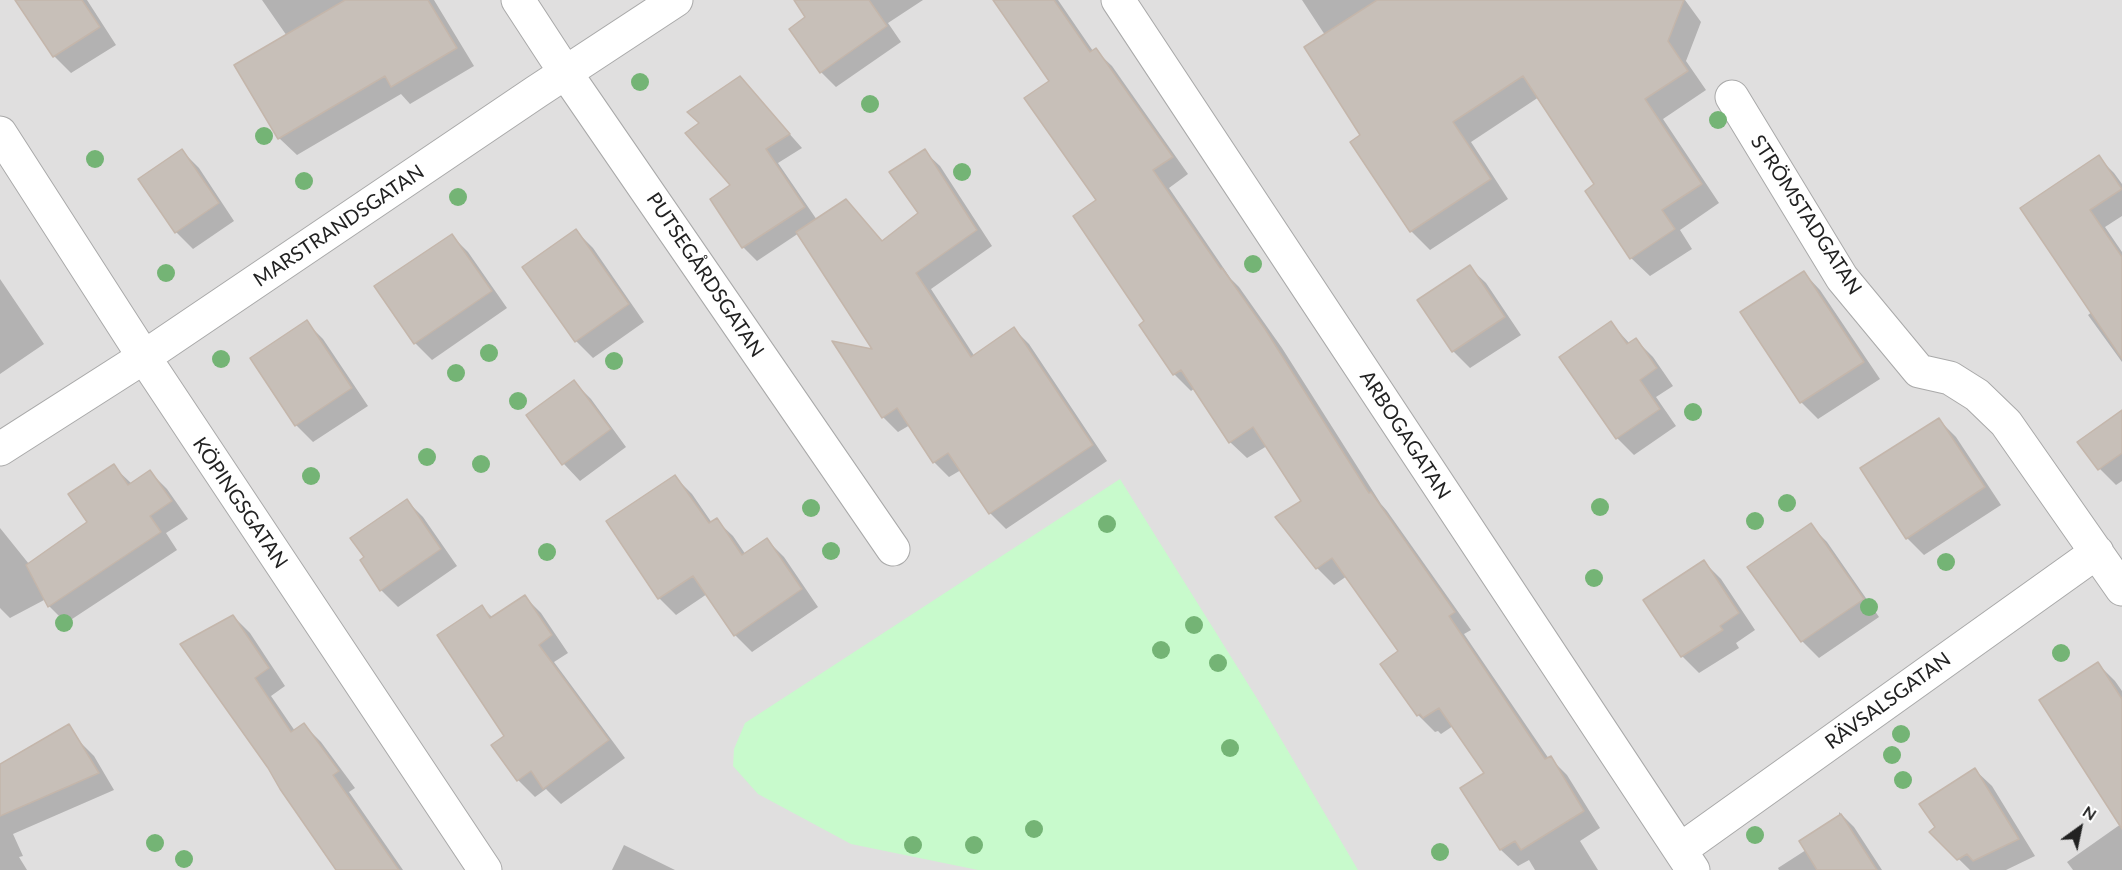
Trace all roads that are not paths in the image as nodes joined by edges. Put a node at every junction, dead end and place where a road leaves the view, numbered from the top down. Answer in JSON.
{"nodes":[{"id":1,"x":518,"y":0,"type":"edge"},
{"id":2,"x":676,"y":0,"type":"edge"},
{"id":3,"x":1118,"y":0,"type":"edge"},
{"id":4,"x":565,"y":72,"type":"junction"},
{"id":5,"x":1732,"y":97,"type":"dead end"},
{"id":6,"x":0,"y":133,"type":"edge"},
{"id":7,"x":144,"y":357,"type":"junction"},
{"id":8,"x":0,"y":449,"type":"edge"},
{"id":9,"x":893,"y":549,"type":"dead end"},
{"id":10,"x":2097,"y":552,"type":"junction"},
{"id":11,"x":2122,"y":589,"type":"edge"},
{"id":12,"x":1687,"y":860,"type":"edge"},
{"id":13,"x":485,"y":870,"type":"edge"}],
"edges":[{"from":1,"to":4,"type":"street","name":"PUTSEGÅRDSGATAN"},
{"from":2,"to":4,"type":"street","name":"MARSTRANDSGATAN"},
{"from":3,"to":12,"type":"street","name":"ARBOGAGATAN"},
{"from":4,"to":7,"type":"street","name":"MARSTRANDSGATAN"},
{"from":4,"to":9,"type":"street","name":"PUTSEGÅRDSGATAN"},
{"from":5,"to":10,"type":"street","name":"STRÖMSTADGATAN"},
{"from":6,"to":7,"type":"street","name":"KÖPINGSGATAN"},
{"from":7,"to":8,"type":"street","name":"MARSTRANDSGATAN"},
{"from":7,"to":13,"type":"street","name":"KÖPINGSGATAN"},
{"from":10,"to":11,"type":"street","name":"STRÖMSTADGATAN"},
{"from":10,"to":12,"type":"street","name":"RÄVSALSGATAN"}]}
